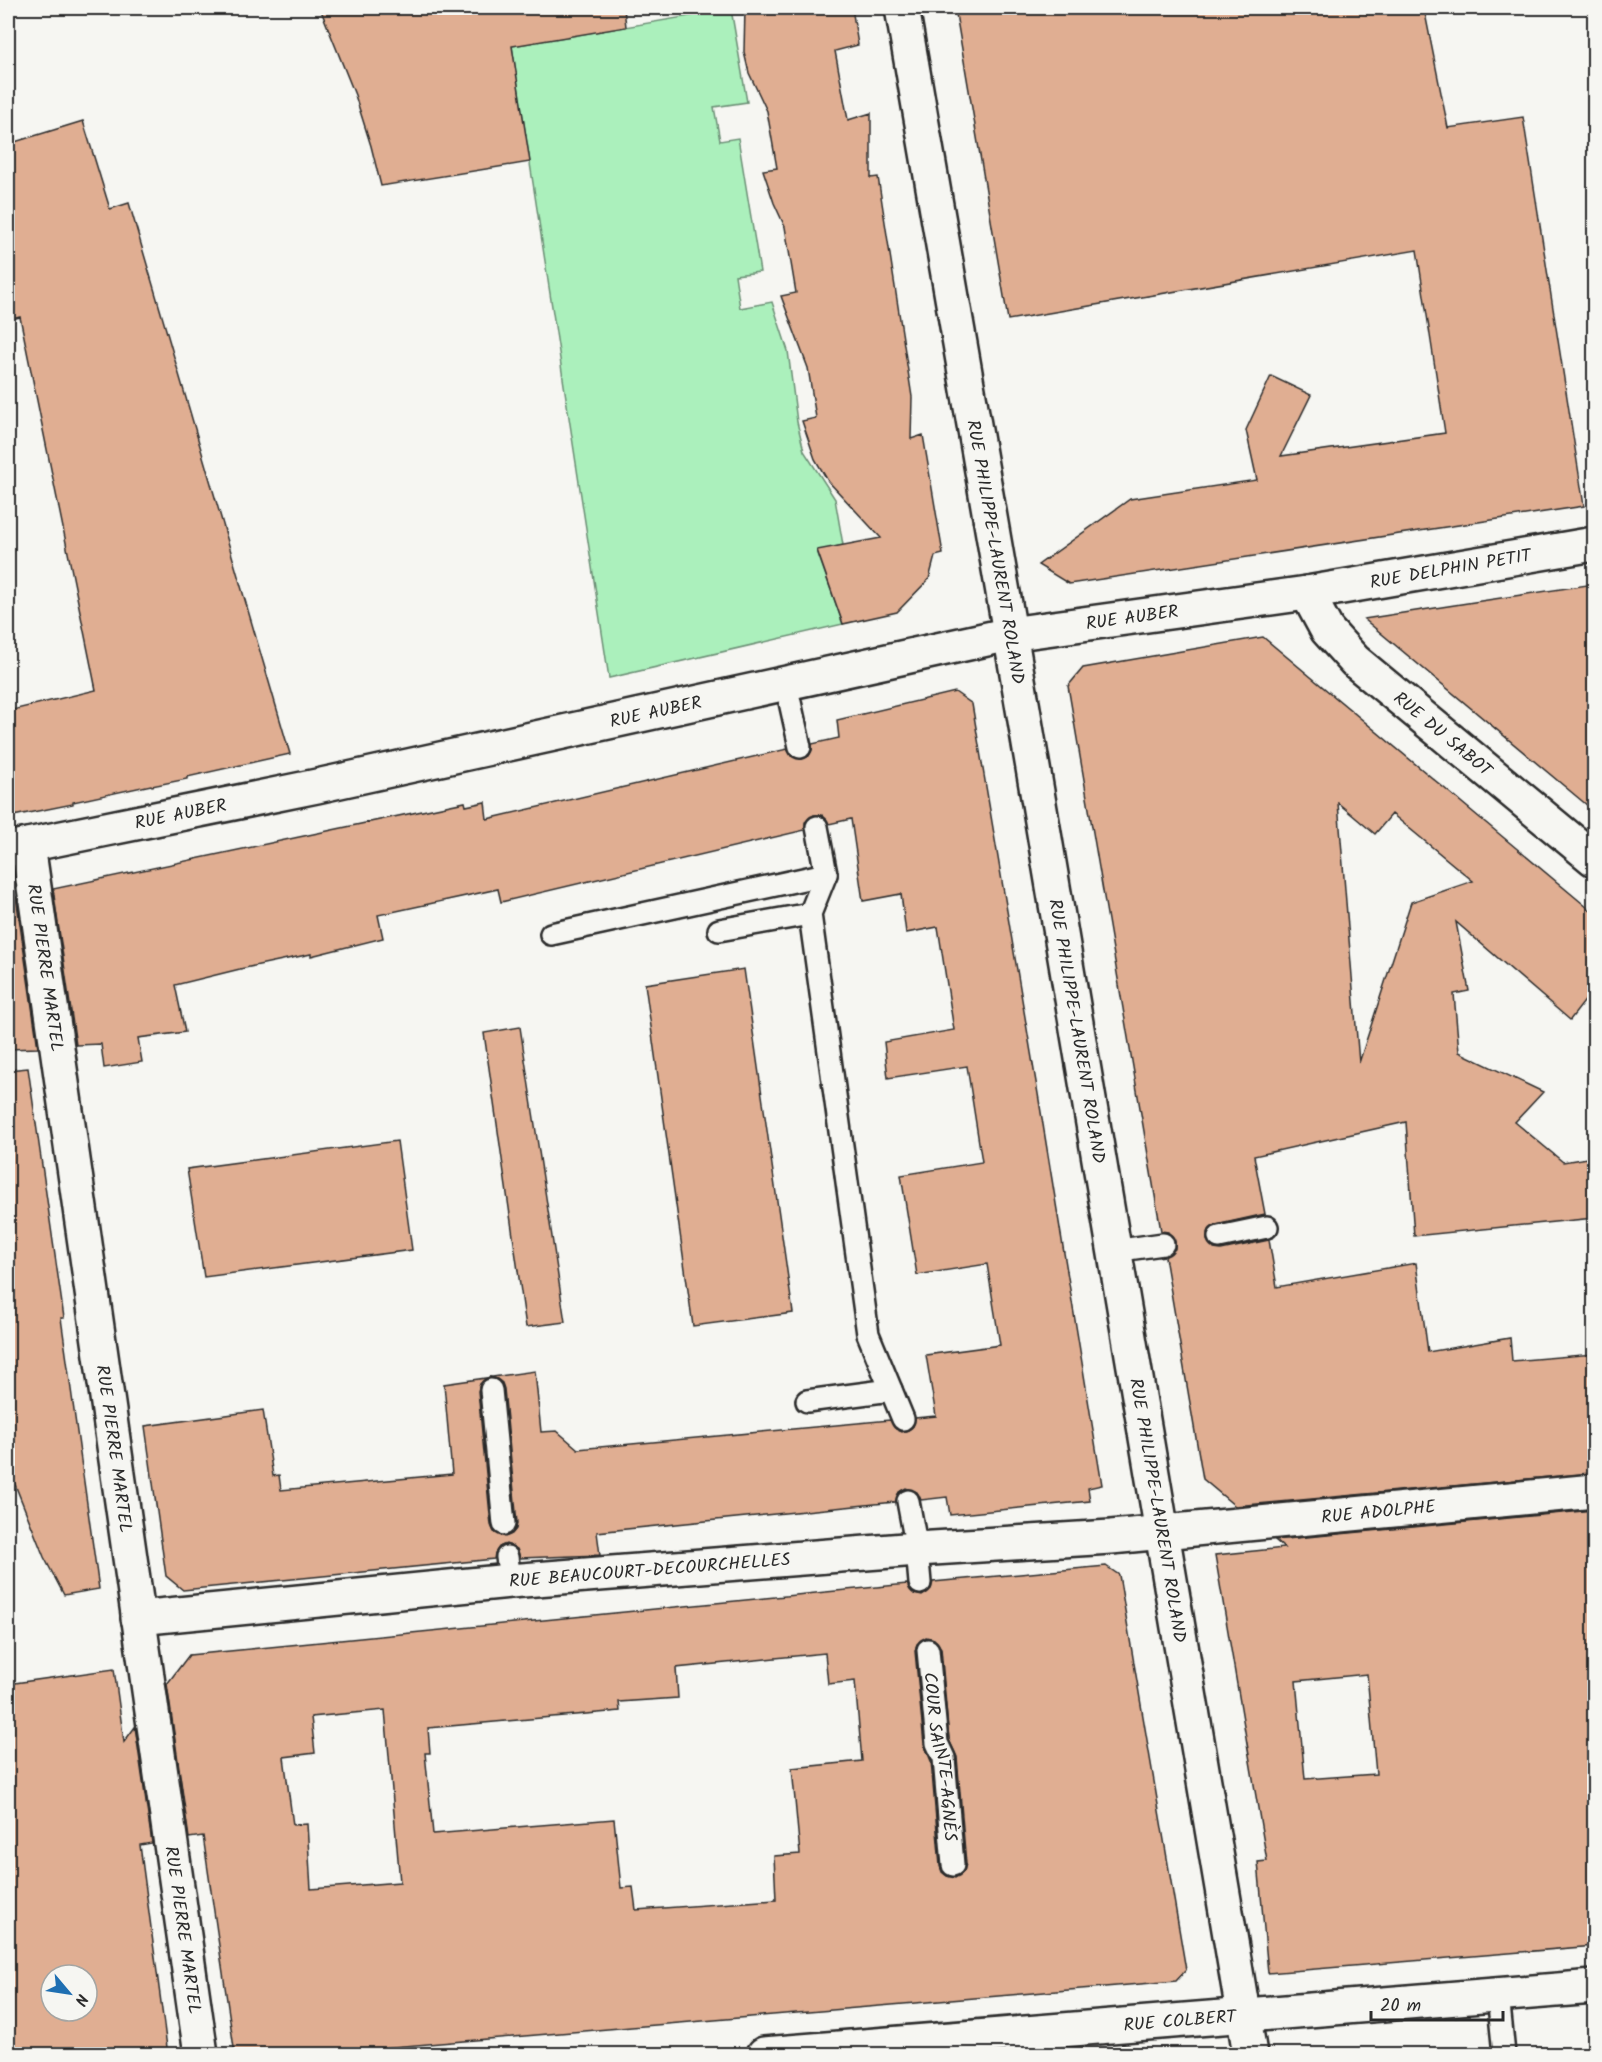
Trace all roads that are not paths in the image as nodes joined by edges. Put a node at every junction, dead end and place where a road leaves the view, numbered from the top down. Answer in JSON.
{"nodes":[{"id":1,"x":902,"y":8,"type":"edge"},
{"id":2,"x":1594,"y":544,"type":"edge"},
{"id":3,"x":1307,"y":593,"type":"junction"},
{"id":4,"x":1010,"y":634,"type":"junction"},
{"id":5,"x":786,"y":684,"type":"junction"},
{"id":6,"x":800,"y":747,"type":"dead end"},
{"id":7,"x":818,"y":827,"type":"dead end"},
{"id":8,"x":18,"y":847,"type":"edge"},
{"id":9,"x":1594,"y":859,"type":"edge"},
{"id":10,"x":826,"y":874,"type":"junction"},
{"id":11,"x":810,"y":914,"type":"junction"},
{"id":12,"x":719,"y":930,"type":"dead end"},
{"id":13,"x":551,"y":934,"type":"dead end"},
{"id":14,"x":1267,"y":1227,"type":"dead end"},
{"id":15,"x":1219,"y":1237,"type":"dead end"},
{"id":16,"x":1163,"y":1244,"type":"dead end"},
{"id":17,"x":1114,"y":1251,"type":"junction"},
{"id":18,"x":491,"y":1390,"type":"dead end"},
{"id":19,"x":891,"y":1390,"type":"junction"},
{"id":20,"x":807,"y":1401,"type":"dead end"},
{"id":21,"x":903,"y":1419,"type":"dead end"},
{"id":22,"x":1594,"y":1491,"type":"edge"},
{"id":23,"x":908,"y":1501,"type":"dead end"},
{"id":24,"x":504,"y":1524,"type":"dead end"},
{"id":25,"x":1162,"y":1532,"type":"junction"},
{"id":26,"x":917,"y":1549,"type":"junction"},
{"id":27,"x":920,"y":1583,"type":"dead end"},
{"id":28,"x":138,"y":1618,"type":"junction"},
{"id":29,"x":928,"y":1650,"type":"dead end"},
{"id":30,"x":953,"y":1865,"type":"dead end"},
{"id":31,"x":1594,"y":1987,"type":"edge"},
{"id":32,"x":1498,"y":1995,"type":"junction"},
{"id":33,"x":1243,"y":2015,"type":"junction"},
{"id":34,"x":201,"y":2055,"type":"edge"},
{"id":35,"x":764,"y":2055,"type":"edge"},
{"id":36,"x":1250,"y":2055,"type":"edge"},
{"id":37,"x":1504,"y":2055,"type":"edge"}],
"edges":[{"from":1,"to":4,"type":"street","name":"RUE PHILIPPE-LAURENT ROLAND"},
{"from":2,"to":3,"type":"street","name":"RUE DELPHIN PETIT"},
{"from":3,"to":4,"type":"street","name":"RUE AUBER"},
{"from":3,"to":9,"type":"street","name":"RUE DU SABOT"},
{"from":4,"to":5,"type":"street","name":"RUE AUBER"},
{"from":4,"to":17,"type":"street","name":"RUE PHILIPPE-LAURENT ROLAND"},
{"from":5,"to":6,"type":"lane"},
{"from":5,"to":8,"type":"street","name":"RUE AUBER"},
{"from":7,"to":10,"type":"lane"},
{"from":8,"to":28,"type":"street","name":"RUE PIERRE MARTEL"},
{"from":10,"to":11,"type":"lane"},
{"from":10,"to":13,"type":"lane"},
{"from":11,"to":12,"type":"lane"},
{"from":11,"to":19,"type":"lane"},
{"from":14,"to":15,"type":"lane"},
{"from":16,"to":17,"type":"lane"},
{"from":17,"to":25,"type":"street","name":"RUE PHILIPPE-LAURENT ROLAND"},
{"from":18,"to":24,"type":"lane"},
{"from":19,"to":20,"type":"lane"},
{"from":19,"to":21,"type":"lane"},
{"from":22,"to":25,"type":"street","name":"RUE ADOLPHE"},
{"from":23,"to":26,"type":"lane"},
{"from":25,"to":26,"type":"street","name":"RUE BEAUCOURT-DECOURCHELLES"},
{"from":25,"to":33,"type":"street","name":"RUE PHILIPPE-LAURENT ROLAND"},
{"from":26,"to":27,"type":"lane"},
{"from":26,"to":28,"type":"street","name":"RUE BEAUCOURT-DECOURCHELLES"},
{"from":28,"to":34,"type":"street","name":"RUE PIERRE MARTEL"},
{"from":29,"to":30,"type":"lane","name":"COUR SAINTE-AGNÈS"},
{"from":31,"to":32,"type":"street","name":"RUE COLBERT"},
{"from":32,"to":33,"type":"street","name":"RUE COLBERT"},
{"from":32,"to":37,"type":"lane"},
{"from":33,"to":35,"type":"street","name":"RUE COLBERT"},
{"from":33,"to":36,"type":"street","name":"RUE PHILIPPE-LAURENT ROLAND"}]}
